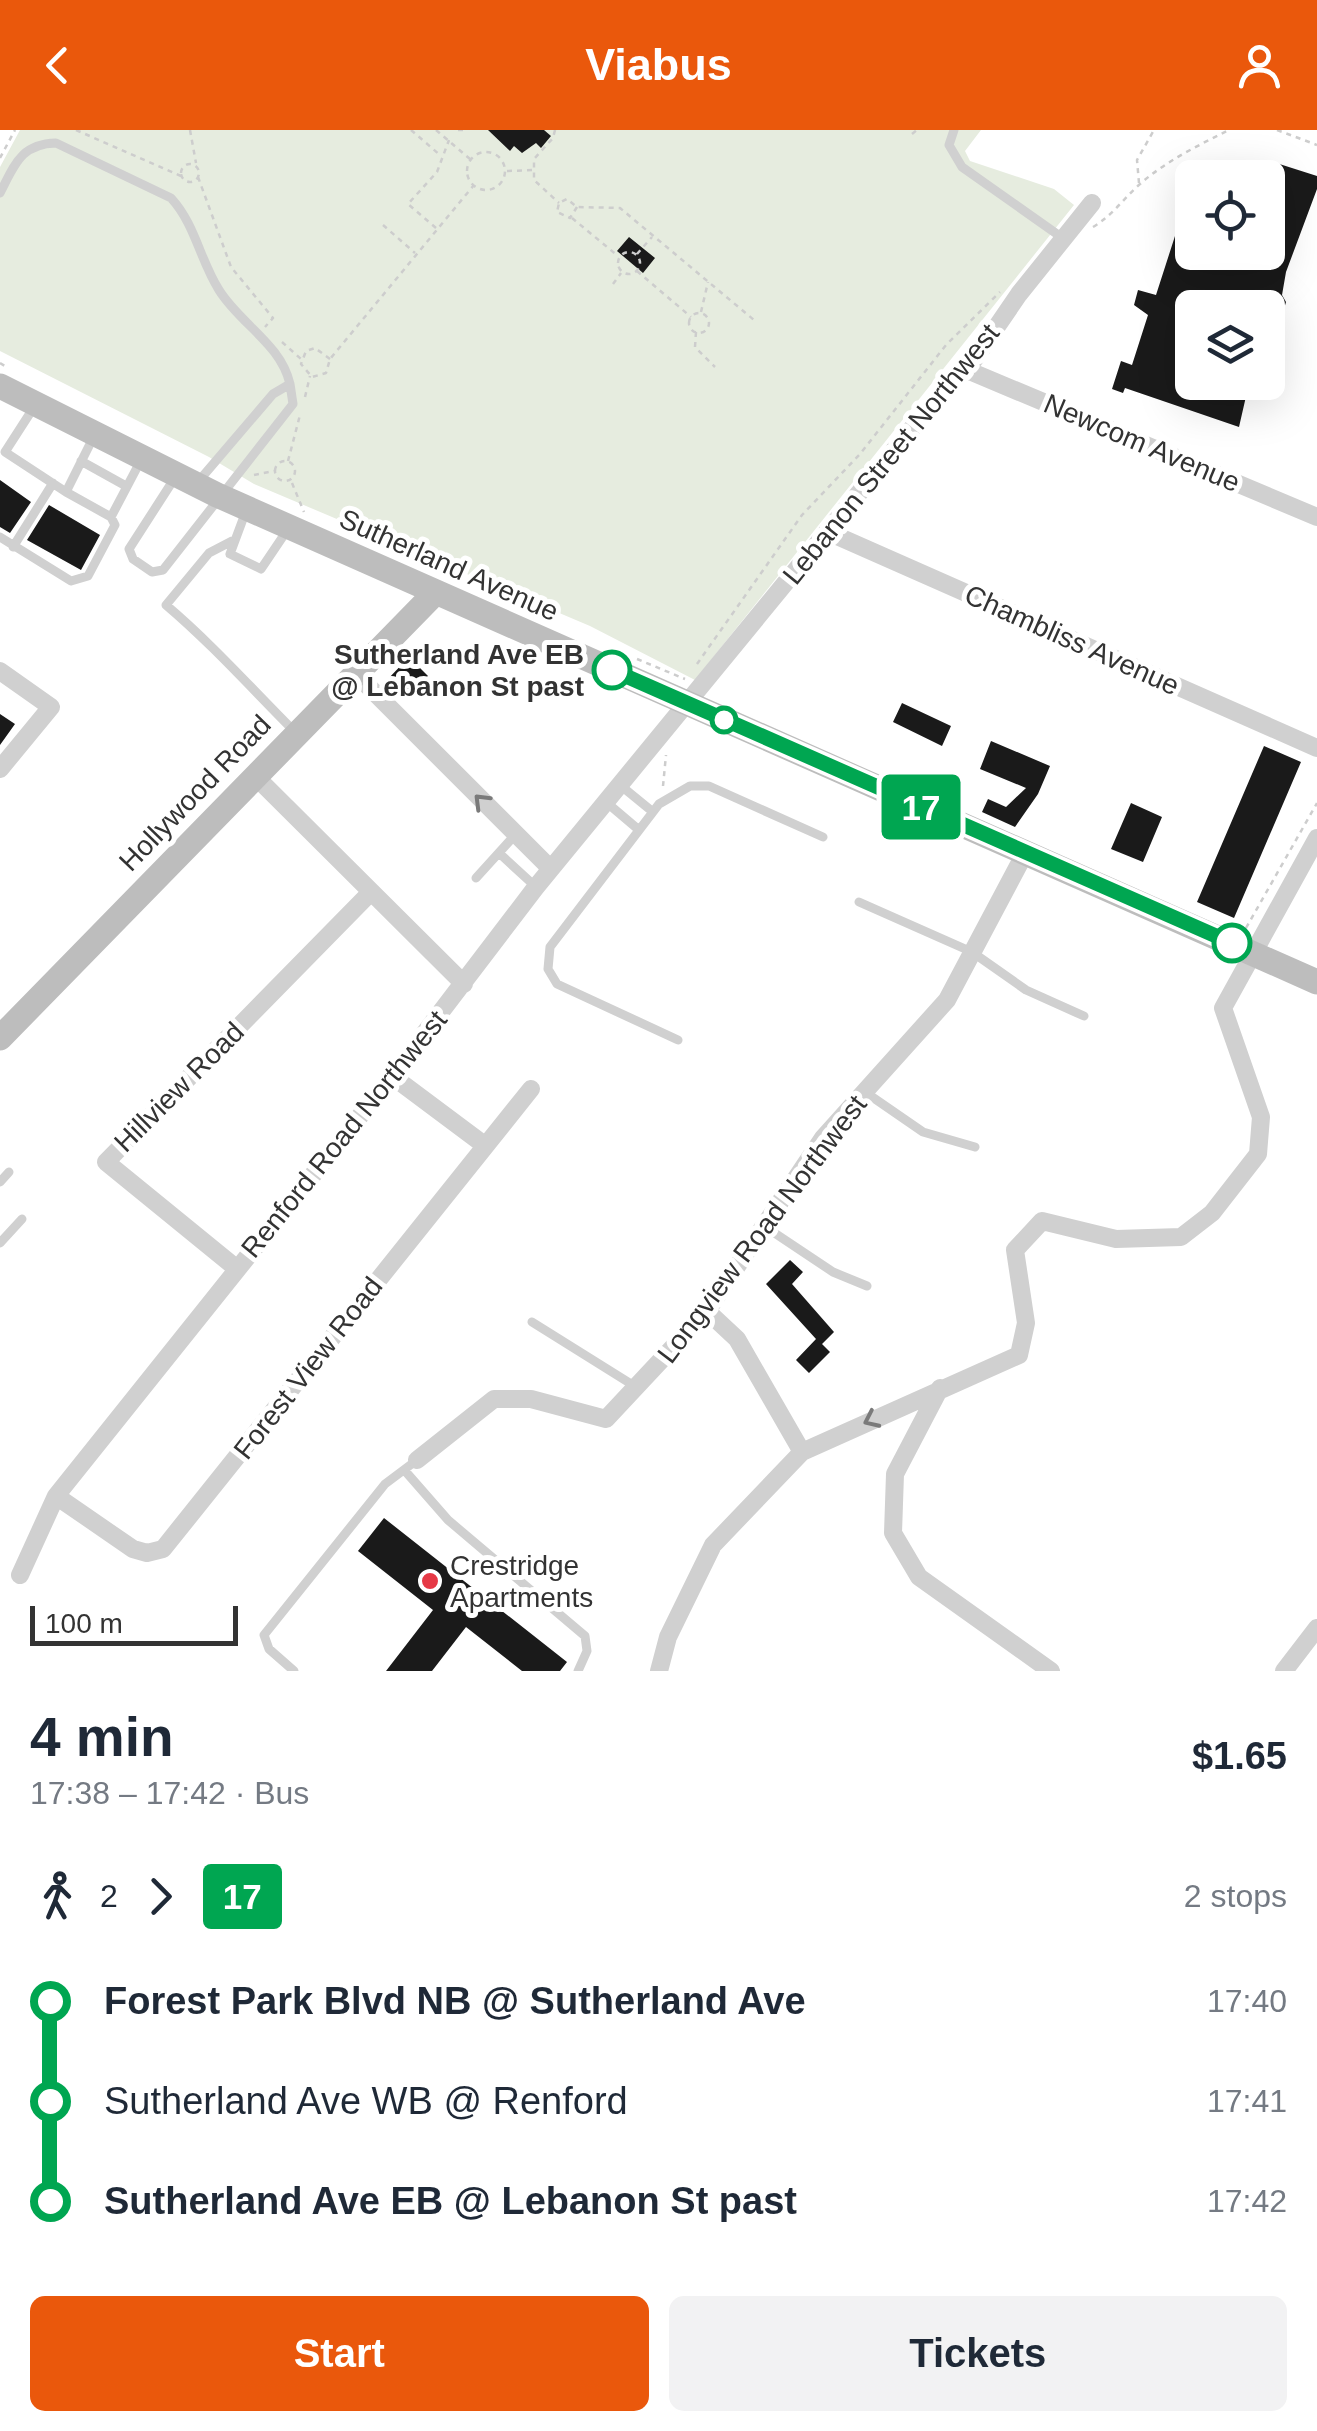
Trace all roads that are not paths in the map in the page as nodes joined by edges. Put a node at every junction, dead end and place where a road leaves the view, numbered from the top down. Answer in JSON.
{"nodes":[{"id":1,"x":954,"y":130,"type":"edge"},
{"id":2,"x":0,"y":192,"type":"edge"},
{"id":3,"x":1092,"y":203,"type":"dead end"},
{"id":4,"x":1066,"y":236,"type":"junction"},
{"id":5,"x":967,"y":370,"type":"junction"},
{"id":6,"x":290,"y":384,"type":"junction"},
{"id":7,"x":0,"y":386,"type":"edge"},
{"id":8,"x":36,"y":404,"type":"junction"},
{"id":9,"x":95,"y":434,"type":"junction"},
{"id":10,"x":2,"y":452,"type":"edge"},
{"id":11,"x":142,"y":458,"type":"junction"},
{"id":12,"x":82,"y":462,"type":"junction"},
{"id":13,"x":52,"y":483,"type":"junction"},
{"id":14,"x":196,"y":485,"type":"junction"},
{"id":15,"x":126,"y":486,"type":"junction"},
{"id":16,"x":66,"y":492,"type":"junction"},
{"id":17,"x":247,"y":508,"type":"junction"},
{"id":18,"x":111,"y":517,"type":"junction"},
{"id":19,"x":1317,"y":517,"type":"edge"},
{"id":20,"x":296,"y":520,"type":"junction"},
{"id":21,"x":828,"y":532,"type":"junction"},
{"id":22,"x":0,"y":537,"type":"edge"},
{"id":23,"x":232,"y":542,"type":"junction"},
{"id":24,"x":13,"y":546,"type":"junction"},
{"id":25,"x":436,"y":592,"type":"junction"},
{"id":26,"x":0,"y":671,"type":"edge"},
{"id":27,"x":354,"y":672,"type":"junction"},
{"id":28,"x":687,"y":704,"type":"junction"},
{"id":29,"x":295,"y":732,"type":"junction"},
{"id":30,"x":1317,"y":748,"type":"edge"},
{"id":31,"x":0,"y":768,"type":"edge"},
{"id":32,"x":254,"y":774,"type":"junction"},
{"id":33,"x":620,"y":784,"type":"junction"},
{"id":34,"x":606,"y":802,"type":"junction"},
{"id":35,"x":653,"y":812,"type":"junction"},
{"id":36,"x":639,"y":830,"type":"junction"},
{"id":37,"x":515,"y":835,"type":"junction"},
{"id":38,"x":823,"y":836,"type":"dead end"},
{"id":39,"x":1317,"y":838,"type":"edge"},
{"id":40,"x":499,"y":853,"type":"junction"},
{"id":41,"x":1025,"y":853,"type":"junction"},
{"id":42,"x":551,"y":869,"type":"junction"},
{"id":43,"x":476,"y":878,"type":"dead end"},
{"id":44,"x":536,"y":887,"type":"junction"},
{"id":45,"x":371,"y":892,"type":"junction"},
{"id":46,"x":860,"y":902,"type":"dead end"},
{"id":47,"x":1250,"y":940,"type":"junction"},
{"id":48,"x":972,"y":952,"type":"junction"},
{"id":49,"x":1317,"y":982,"type":"edge"},
{"id":50,"x":464,"y":984,"type":"junction"},
{"id":51,"x":1084,"y":1016,"type":"dead end"},
{"id":52,"x":0,"y":1038,"type":"edge"},
{"id":53,"x":678,"y":1040,"type":"dead end"},
{"id":54,"x":392,"y":1076,"type":"junction"},
{"id":55,"x":530,"y":1089,"type":"dead end"},
{"id":56,"x":865,"y":1092,"type":"junction"},
{"id":57,"x":484,"y":1144,"type":"junction"},
{"id":58,"x":974,"y":1147,"type":"dead end"},
{"id":59,"x":10,"y":1172,"type":"dead end"},
{"id":60,"x":0,"y":1182,"type":"edge"},
{"id":61,"x":22,"y":1219,"type":"dead end"},
{"id":62,"x":764,"y":1226,"type":"junction"},
{"id":63,"x":0,"y":1244,"type":"edge"},
{"id":64,"x":236,"y":1268,"type":"junction"},
{"id":65,"x":867,"y":1286,"type":"dead end"},
{"id":66,"x":707,"y":1311,"type":"junction"},
{"id":67,"x":532,"y":1322,"type":"dead end"},
{"id":68,"x":940,"y":1388,"type":"junction"},
{"id":69,"x":632,"y":1396,"type":"junction"},
{"id":70,"x":802,"y":1452,"type":"junction"},
{"id":71,"x":412,"y":1466,"type":"junction"},
{"id":72,"x":56,"y":1496,"type":"junction"},
{"id":73,"x":20,"y":1575,"type":"dead end"},
{"id":74,"x":1317,"y":1628,"type":"edge"},
{"id":75,"x":294,"y":1671,"type":"edge"},
{"id":76,"x":578,"y":1671,"type":"edge"},
{"id":77,"x":659,"y":1671,"type":"edge"},
{"id":78,"x":1051,"y":1671,"type":"edge"},
{"id":79,"x":1284,"y":1671,"type":"edge"}],
"edges":[{"from":1,"to":4,"type":"lane"},
{"from":2,"to":6,"type":"lane"},
{"from":3,"to":4,"type":"street","name":"Lebanon Street Northwest"},
{"from":4,"to":5,"type":"street","name":"Lebanon Street Northwest"},
{"from":5,"to":19,"type":"street","name":"Newcom Avenue"},
{"from":5,"to":21,"type":"street","name":"Lebanon Street Northwest"},
{"from":6,"to":14,"type":"lane"},
{"from":6,"to":14,"type":"lane"},
{"from":7,"to":8,"type":"street","name":"Sutherland Avenue"},
{"from":8,"to":9,"type":"street","name":"Sutherland Avenue"},
{"from":8,"to":10,"type":"lane"},
{"from":9,"to":11,"type":"street","name":"Sutherland Avenue"},
{"from":9,"to":12,"type":"lane"},
{"from":10,"to":13,"type":"lane"},
{"from":11,"to":14,"type":"street","name":"Sutherland Avenue"},
{"from":11,"to":15,"type":"lane"},
{"from":12,"to":15,"type":"lane"},
{"from":12,"to":16,"type":"lane"},
{"from":13,"to":16,"type":"lane"},
{"from":13,"to":24,"type":"lane"},
{"from":14,"to":14,"type":"lane"},
{"from":14,"to":17,"type":"street","name":"Sutherland Avenue"},
{"from":15,"to":18,"type":"lane"},
{"from":16,"to":18,"type":"lane"},
{"from":17,"to":20,"type":"street","name":"Sutherland Avenue"},
{"from":17,"to":23,"type":"lane"},
{"from":18,"to":24,"type":"lane"},
{"from":20,"to":23,"type":"lane"},
{"from":20,"to":25,"type":"street","name":"Sutherland Avenue"},
{"from":21,"to":28,"type":"street","name":"Lebanon Street Northwest"},
{"from":21,"to":30,"type":"street","name":"Chambliss Avenue"},
{"from":22,"to":24,"type":"lane"},
{"from":23,"to":29,"type":"lane"},
{"from":25,"to":27,"type":"street","name":"Hollywood Road"},
{"from":25,"to":28,"type":"street","name":"Sutherland Avenue"},
{"from":26,"to":31,"type":"street"},
{"from":27,"to":29,"type":"street","name":"Hollywood Road"},
{"from":37,"to":27,"type":"street","one_way":true},
{"from":28,"to":33,"type":"street","name":"Renford Road Northwest"},
{"from":28,"to":41,"type":"street","name":"Sutherland Avenue"},
{"from":29,"to":32,"type":"street","name":"Hollywood Road"},
{"from":32,"to":45,"type":"street"},
{"from":32,"to":52,"type":"street","name":"Hollywood Road"},
{"from":33,"to":34,"type":"street","name":"Renford Road Northwest"},
{"from":33,"to":35,"type":"lane"},
{"from":34,"to":36,"type":"lane"},
{"from":34,"to":42,"type":"street","name":"Renford Road Northwest"},
{"from":35,"to":36,"type":"lane"},
{"from":35,"to":38,"type":"lane"},
{"from":36,"to":53,"type":"lane"},
{"from":37,"to":40,"type":"lane"},
{"from":37,"to":42,"type":"street"},
{"from":39,"to":47,"type":"street"},
{"from":40,"to":43,"type":"lane"},
{"from":40,"to":44,"type":"lane"},
{"from":41,"to":47,"type":"street","name":"Sutherland Avenue"},
{"from":41,"to":48,"type":"street","name":"Longview Road Northwest"},
{"from":42,"to":44,"type":"street","name":"Renford Road Northwest"},
{"from":44,"to":50,"type":"street","name":"Renford Road Northwest"},
{"from":45,"to":50,"type":"street"},
{"from":45,"to":64,"type":"street","name":"Hillview Road"},
{"from":46,"to":48,"type":"lane"},
{"from":47,"to":49,"type":"street","name":"Sutherland Avenue"},
{"from":47,"to":68,"type":"street"},
{"from":48,"to":51,"type":"lane"},
{"from":48,"to":56,"type":"street","name":"Longview Road Northwest"},
{"from":50,"to":54,"type":"street","name":"Renford Road Northwest"},
{"from":54,"to":57,"type":"street"},
{"from":54,"to":64,"type":"street","name":"Renford Road Northwest"},
{"from":55,"to":57,"type":"street","name":"Forest View Road"},
{"from":56,"to":58,"type":"lane"},
{"from":56,"to":62,"type":"street","name":"Longview Road Northwest"},
{"from":57,"to":72,"type":"street","name":"Forest View Road"},
{"from":59,"to":60,"type":"lane"},
{"from":61,"to":63,"type":"lane"},
{"from":62,"to":65,"type":"lane"},
{"from":62,"to":66,"type":"street","name":"Longview Road Northwest"},
{"from":64,"to":72,"type":"street","name":"Renford Road Northwest"},
{"from":66,"to":69,"type":"street","name":"Longview Road Northwest"},
{"from":66,"to":70,"type":"street"},
{"from":67,"to":69,"type":"lane"},
{"from":68,"to":70,"type":"street","one_way":true},
{"from":68,"to":78,"type":"street"},
{"from":69,"to":71,"type":"street"},
{"from":70,"to":77,"type":"street"},
{"from":71,"to":75,"type":"lane"},
{"from":71,"to":76,"type":"lane"},
{"from":72,"to":73,"type":"street","name":"Renford Road Northwest"},
{"from":74,"to":79,"type":"street"}]}
